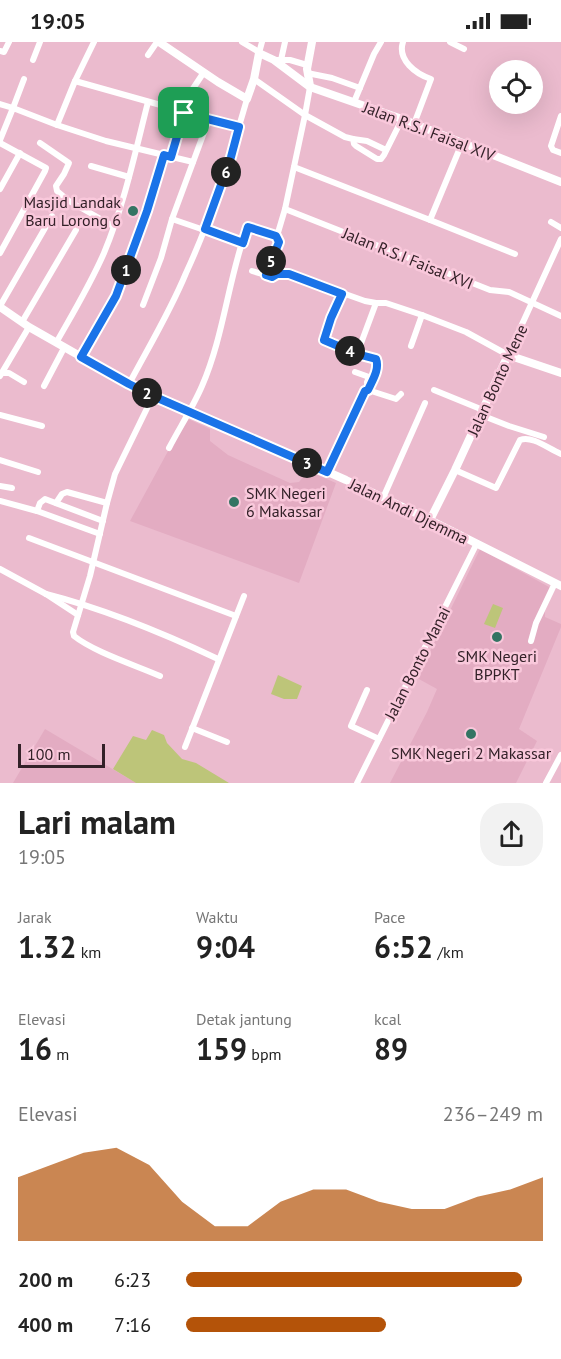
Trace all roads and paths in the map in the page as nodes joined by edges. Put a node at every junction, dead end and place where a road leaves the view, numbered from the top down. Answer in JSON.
{"nodes":[{"id":1,"x":9,"y":42,"type":"edge"},
{"id":2,"x":40,"y":42,"type":"edge"},
{"id":3,"x":94,"y":42,"type":"edge"},
{"id":4,"x":158,"y":42,"type":"edge"},
{"id":5,"x":243,"y":42,"type":"edge"},
{"id":6,"x":262,"y":42,"type":"edge"},
{"id":7,"x":285,"y":42,"type":"edge"},
{"id":8,"x":312,"y":42,"type":"edge"},
{"id":9,"x":381,"y":42,"type":"edge"},
{"id":10,"x":403,"y":42,"type":"edge"},
{"id":11,"x":450,"y":42,"type":"edge"},
{"id":12,"x":464,"y":49,"type":"dead end"},
{"id":13,"x":0,"y":51,"type":"edge"},
{"id":14,"x":259,"y":53,"type":"junction"},
{"id":15,"x":148,"y":55,"type":"dead end"},
{"id":16,"x":33,"y":60,"type":"dead end"},
{"id":17,"x":278,"y":60,"type":"junction"},
{"id":18,"x":307,"y":69,"type":"junction"},
{"id":19,"x":204,"y":72,"type":"junction"},
{"id":20,"x":24,"y":79,"type":"dead end"},
{"id":21,"x":254,"y":79,"type":"junction"},
{"id":22,"x":75,"y":81,"type":"junction"},
{"id":23,"x":310,"y":87,"type":"junction"},
{"id":24,"x":360,"y":88,"type":"junction"},
{"id":25,"x":247,"y":99,"type":"junction"},
{"id":26,"x":148,"y":102,"type":"junction"},
{"id":27,"x":354,"y":102,"type":"junction"},
{"id":28,"x":0,"y":104,"type":"edge"},
{"id":29,"x":13,"y":108,"type":"junction"},
{"id":30,"x":184,"y":113,"type":"junction"},
{"id":31,"x":305,"y":115,"type":"junction"},
{"id":32,"x":561,"y":116,"type":"edge"},
{"id":33,"x":209,"y":119,"type":"junction"},
{"id":34,"x":402,"y":119,"type":"junction"},
{"id":35,"x":414,"y":124,"type":"junction"},
{"id":36,"x":57,"y":125,"type":"junction"},
{"id":37,"x":239,"y":127,"type":"junction"},
{"id":38,"x":353,"y":139,"type":"junction"},
{"id":39,"x":0,"y":142,"type":"edge"},
{"id":40,"x":40,"y":143,"type":"dead end"},
{"id":41,"x":462,"y":143,"type":"junction"},
{"id":42,"x":136,"y":148,"type":"junction"},
{"id":43,"x":386,"y":150,"type":"junction"},
{"id":44,"x":20,"y":153,"type":"junction"},
{"id":45,"x":561,"y":153,"type":"edge"},
{"id":46,"x":164,"y":155,"type":"junction"},
{"id":47,"x":171,"y":157,"type":"junction"},
{"id":48,"x":193,"y":162,"type":"junction"},
{"id":49,"x":91,"y":166,"type":"dead end"},
{"id":50,"x":294,"y":167,"type":"junction"},
{"id":51,"x":129,"y":177,"type":"junction"},
{"id":52,"x":561,"y":182,"type":"edge"},
{"id":53,"x":0,"y":189,"type":"edge"},
{"id":54,"x":285,"y":209,"type":"junction"},
{"id":55,"x":52,"y":216,"type":"dead end"},
{"id":56,"x":172,"y":219,"type":"junction"},
{"id":57,"x":430,"y":220,"type":"junction"},
{"id":58,"x":551,"y":222,"type":"dead end"},
{"id":59,"x":113,"y":226,"type":"junction"},
{"id":60,"x":561,"y":228,"type":"edge"},
{"id":61,"x":205,"y":229,"type":"junction"},
{"id":62,"x":76,"y":230,"type":"dead end"},
{"id":63,"x":276,"y":236,"type":"junction"},
{"id":64,"x":561,"y":239,"type":"edge"},
{"id":65,"x":243,"y":243,"type":"junction"},
{"id":66,"x":0,"y":253,"type":"edge"},
{"id":67,"x":514,"y":254,"type":"dead end"},
{"id":68,"x":252,"y":271,"type":"dead end"},
{"id":69,"x":266,"y":275,"type":"junction"},
{"id":70,"x":342,"y":294,"type":"junction"},
{"id":71,"x":376,"y":303,"type":"junction"},
{"id":72,"x":532,"y":303,"type":"junction"},
{"id":73,"x":143,"y":305,"type":"dead end"},
{"id":74,"x":0,"y":306,"type":"edge"},
{"id":75,"x":422,"y":315,"type":"junction"},
{"id":76,"x":561,"y":316,"type":"edge"},
{"id":77,"x":25,"y":325,"type":"junction"},
{"id":78,"x":56,"y":342,"type":"junction"},
{"id":79,"x":411,"y":346,"type":"dead end"},
{"id":80,"x":64,"y":348,"type":"junction"},
{"id":81,"x":357,"y":354,"type":"junction"},
{"id":82,"x":508,"y":355,"type":"junction"},
{"id":83,"x":81,"y":357,"type":"junction"},
{"id":84,"x":355,"y":372,"type":"dead end"},
{"id":85,"x":561,"y":372,"type":"edge"},
{"id":86,"x":0,"y":374,"type":"edge"},
{"id":87,"x":24,"y":382,"type":"dead end"},
{"id":88,"x":129,"y":384,"type":"junction"},
{"id":89,"x":44,"y":386,"type":"dead end"},
{"id":90,"x":434,"y":390,"type":"dead end"},
{"id":91,"x":366,"y":391,"type":"junction"},
{"id":92,"x":401,"y":394,"type":"dead end"},
{"id":93,"x":153,"y":396,"type":"junction"},
{"id":94,"x":425,"y":403,"type":"dead end"},
{"id":95,"x":189,"y":411,"type":"junction"},
{"id":96,"x":482,"y":413,"type":"junction"},
{"id":97,"x":0,"y":415,"type":"edge"},
{"id":98,"x":42,"y":426,"type":"dead end"},
{"id":99,"x":544,"y":436,"type":"dead end"},
{"id":100,"x":169,"y":448,"type":"dead end"},
{"id":101,"x":561,"y":454,"type":"edge"},
{"id":102,"x":0,"y":460,"type":"edge"},
{"id":103,"x":455,"y":470,"type":"junction"},
{"id":104,"x":38,"y":472,"type":"dead end"},
{"id":105,"x":327,"y":472,"type":"junction"},
{"id":106,"x":0,"y":486,"type":"edge"},
{"id":107,"x":12,"y":489,"type":"dead end"},
{"id":108,"x":383,"y":498,"type":"junction"},
{"id":109,"x":0,"y":501,"type":"edge"},
{"id":110,"x":56,"y":502,"type":"junction"},
{"id":111,"x":107,"y":503,"type":"junction"},
{"id":112,"x":37,"y":511,"type":"junction"},
{"id":113,"x":430,"y":520,"type":"junction"},
{"id":114,"x":103,"y":521,"type":"junction"},
{"id":115,"x":100,"y":534,"type":"junction"},
{"id":116,"x":29,"y":538,"type":"dead end"},
{"id":117,"x":477,"y":543,"type":"junction"},
{"id":118,"x":94,"y":562,"type":"junction"},
{"id":119,"x":0,"y":569,"type":"edge"},
{"id":120,"x":558,"y":584,"type":"edge"},
{"id":121,"x":46,"y":594,"type":"junction"},
{"id":122,"x":244,"y":596,"type":"dead end"},
{"id":123,"x":82,"y":603,"type":"junction"},
{"id":124,"x":78,"y":615,"type":"junction"},
{"id":125,"x":236,"y":616,"type":"junction"},
{"id":126,"x":531,"y":640,"type":"dead end"},
{"id":127,"x":218,"y":659,"type":"junction"},
{"id":128,"x":160,"y":676,"type":"dead end"},
{"id":129,"x":367,"y":690,"type":"dead end"},
{"id":130,"x":192,"y":728,"type":"junction"},
{"id":131,"x":379,"y":740,"type":"junction"},
{"id":132,"x":227,"y":742,"type":"dead end"},
{"id":133,"x":185,"y":747,"type":"dead end"},
{"id":134,"x":561,"y":755,"type":"edge"},
{"id":135,"x":357,"y":783,"type":"edge"},
{"id":136,"x":546,"y":783,"type":"edge"}],
"edges":[{"from":1,"to":13,"type":"street"},
{"from":2,"to":16,"type":"street"},
{"from":3,"to":22,"type":"street"},
{"from":4,"to":15,"type":"street"},
{"from":4,"to":19,"type":"street"},
{"from":5,"to":14,"type":"street"},
{"from":6,"to":14,"type":"street"},
{"from":7,"to":17,"type":"street"},
{"from":8,"to":18,"type":"street"},
{"from":9,"to":24,"type":"street"},
{"from":10,"to":35,"type":"street"},
{"from":11,"to":12,"type":"street"},
{"from":14,"to":17,"type":"street","name":"Jalan R.S.I Faisal XIV"},
{"from":14,"to":21,"type":"street"},
{"from":17,"to":18,"type":"street"},
{"from":17,"to":23,"type":"street","name":"Jalan R.S.I Faisal XIV"},
{"from":18,"to":23,"type":"street"},
{"from":18,"to":24,"type":"street"},
{"from":19,"to":25,"type":"street"},
{"from":19,"to":30,"type":"street"},
{"from":20,"to":29,"type":"street"},
{"from":21,"to":25,"type":"street"},
{"from":21,"to":31,"type":"street"},
{"from":22,"to":26,"type":"street"},
{"from":22,"to":36,"type":"street"},
{"from":23,"to":27,"type":"street","name":"Jalan R.S.I Faisal XIV"},
{"from":23,"to":31,"type":"street"},
{"from":24,"to":27,"type":"street"},
{"from":25,"to":37,"type":"street"},
{"from":26,"to":30,"type":"street"},
{"from":26,"to":42,"type":"street"},
{"from":27,"to":34,"type":"street","name":"Jalan R.S.I Faisal XIV"},
{"from":28,"to":29,"type":"street"},
{"from":29,"to":36,"type":"street"},
{"from":29,"to":39,"type":"street"},
{"from":30,"to":33,"type":"street"},
{"from":30,"to":47,"type":"street"},
{"from":31,"to":38,"type":"street"},
{"from":31,"to":50,"type":"street"},
{"from":32,"to":45,"type":"street"},
{"from":33,"to":37,"type":"street"},
{"from":33,"to":48,"type":"street"},
{"from":34,"to":35,"type":"street","name":"Jalan R.S.I Faisal XIV"},
{"from":34,"to":43,"type":"street"},
{"from":35,"to":41,"type":"street","name":"Jalan R.S.I Faisal XIV"},
{"from":36,"to":42,"type":"street"},
{"from":37,"to":61,"type":"street"},
{"from":38,"to":43,"type":"street"},
{"from":38,"to":43,"type":"street"},
{"from":39,"to":44,"type":"street"},
{"from":40,"to":59,"type":"street"},
{"from":41,"to":52,"type":"street","name":"Jalan R.S.I Faisal XIV"},
{"from":41,"to":57,"type":"street"},
{"from":42,"to":46,"type":"street"},
{"from":42,"to":51,"type":"street"},
{"from":44,"to":53,"type":"street"},
{"from":44,"to":66,"type":"street"},
{"from":46,"to":47,"type":"street"},
{"from":46,"to":83,"type":"street"},
{"from":47,"to":48,"type":"street"},
{"from":48,"to":56,"type":"street"},
{"from":49,"to":51,"type":"street"},
{"from":50,"to":54,"type":"street"},
{"from":50,"to":57,"type":"street"},
{"from":51,"to":59,"type":"street"},
{"from":54,"to":63,"type":"street"},
{"from":54,"to":72,"type":"street","name":"Jalan R.S.I Faisal XVI"},
{"from":55,"to":74,"type":"street"},
{"from":56,"to":61,"type":"street"},
{"from":56,"to":73,"type":"street"},
{"from":57,"to":67,"type":"street"},
{"from":58,"to":60,"type":"street"},
{"from":59,"to":78,"type":"street"},
{"from":61,"to":65,"type":"street"},
{"from":61,"to":88,"type":"street"},
{"from":62,"to":77,"type":"street"},
{"from":63,"to":65,"type":"street"},
{"from":63,"to":69,"type":"street"},
{"from":64,"to":72,"type":"street","name":"Jalan Bonto Mene"},
{"from":65,"to":95,"type":"street"},
{"from":68,"to":69,"type":"street"},
{"from":69,"to":70,"type":"street"},
{"from":70,"to":71,"type":"street"},
{"from":70,"to":81,"type":"street"},
{"from":71,"to":75,"type":"street"},
{"from":71,"to":81,"type":"street"},
{"from":72,"to":76,"type":"street","name":"Jalan R.S.I Faisal XVI"},
{"from":72,"to":82,"type":"street","name":"Jalan Bonto Mene"},
{"from":74,"to":77,"type":"street","name":"Jalan Andi Djemma"},
{"from":75,"to":79,"type":"street"},
{"from":75,"to":82,"type":"street"},
{"from":77,"to":78,"type":"street","name":"Jalan Andi Djemma"},
{"from":77,"to":86,"type":"street"},
{"from":78,"to":80,"type":"street","name":"Jalan Andi Djemma"},
{"from":80,"to":83,"type":"street","name":"Jalan Andi Djemma"},
{"from":80,"to":89,"type":"street"},
{"from":81,"to":91,"type":"street"},
{"from":82,"to":85,"type":"street"},
{"from":82,"to":96,"type":"street","name":"Jalan Bonto Mene"},
{"from":83,"to":88,"type":"street","name":"Jalan Andi Djemma"},
{"from":84,"to":91,"type":"street"},
{"from":86,"to":87,"type":"street"},
{"from":88,"to":93,"type":"street","name":"Jalan Andi Djemma"},
{"from":90,"to":96,"type":"street"},
{"from":91,"to":92,"type":"street"},
{"from":91,"to":105,"type":"street"},
{"from":93,"to":95,"type":"street","name":"Jalan Andi Djemma"},
{"from":93,"to":111,"type":"street"},
{"from":94,"to":108,"type":"street"},
{"from":95,"to":100,"type":"street"},
{"from":95,"to":105,"type":"street","name":"Jalan Andi Djemma"},
{"from":96,"to":99,"type":"street"},
{"from":96,"to":103,"type":"street","name":"Jalan Bonto Mene"},
{"from":97,"to":98,"type":"street"},
{"from":101,"to":103,"type":"street"},
{"from":102,"to":104,"type":"street"},
{"from":103,"to":113,"type":"street","name":"Jalan Bonto Mene"},
{"from":105,"to":108,"type":"street","name":"Jalan Andi Djemma"},
{"from":106,"to":107,"type":"street"},
{"from":108,"to":113,"type":"street","name":"Jalan Andi Djemma"},
{"from":109,"to":112,"type":"street"},
{"from":110,"to":111,"type":"street"},
{"from":110,"to":112,"type":"street"},
{"from":110,"to":114,"type":"street"},
{"from":111,"to":114,"type":"street"},
{"from":112,"to":115,"type":"street"},
{"from":113,"to":117,"type":"street","name":"Jalan Andi Djemma"},
{"from":114,"to":115,"type":"street"},
{"from":115,"to":118,"type":"street"},
{"from":116,"to":118,"type":"street"},
{"from":117,"to":120,"type":"street","name":"Jalan Andi Djemma"},
{"from":117,"to":131,"type":"street","name":"Jalan Bonto Manai"},
{"from":118,"to":123,"type":"street"},
{"from":118,"to":125,"type":"street"},
{"from":119,"to":121,"type":"street"},
{"from":120,"to":126,"type":"street"},
{"from":121,"to":123,"type":"street"},
{"from":121,"to":124,"type":"street"},
{"from":122,"to":125,"type":"street"},
{"from":123,"to":124,"type":"street"},
{"from":123,"to":127,"type":"street"},
{"from":124,"to":128,"type":"street"},
{"from":125,"to":127,"type":"street"},
{"from":127,"to":130,"type":"street"},
{"from":129,"to":131,"type":"street"},
{"from":130,"to":132,"type":"street"},
{"from":130,"to":133,"type":"street"},
{"from":131,"to":135,"type":"street","name":"Jalan Bonto Manai"},
{"from":134,"to":136,"type":"street"}]}
